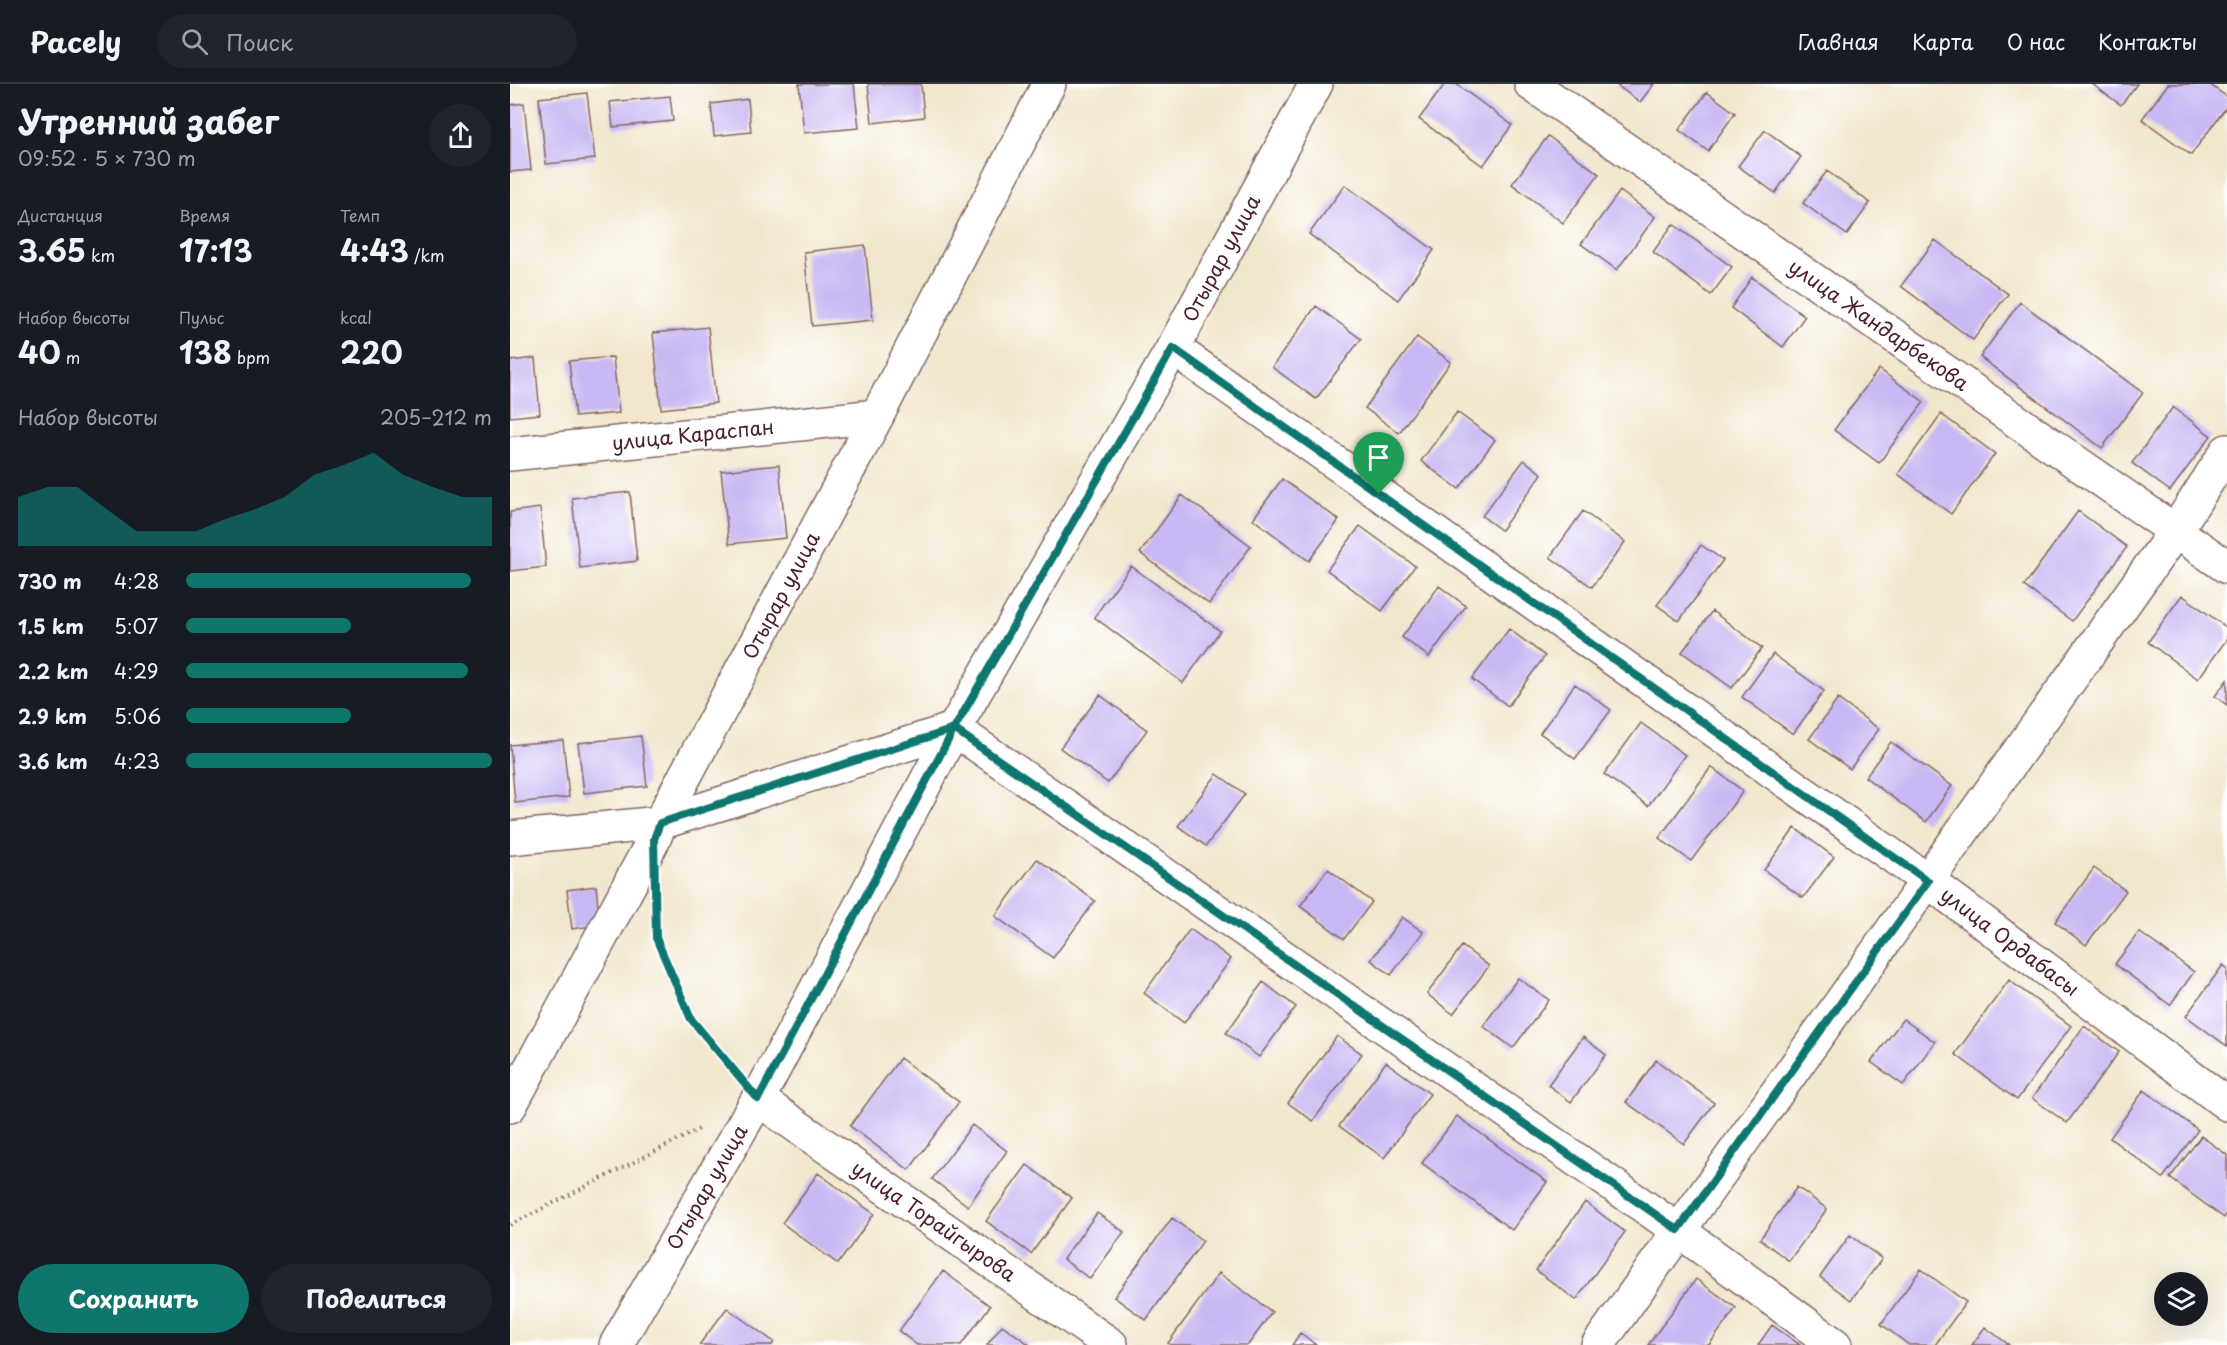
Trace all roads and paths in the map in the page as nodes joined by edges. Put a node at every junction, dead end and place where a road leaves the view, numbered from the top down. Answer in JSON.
{"nodes":[{"id":1,"x":1049,"y":84,"type":"edge"},
{"id":2,"x":1316,"y":84,"type":"edge"},
{"id":3,"x":1531,"y":84,"type":"edge"},
{"id":4,"x":1173,"y":348,"type":"junction"},
{"id":5,"x":877,"y":416,"type":"junction"},
{"id":6,"x":2227,"y":451,"type":"edge"},
{"id":7,"x":510,"y":454,"type":"edge"},
{"id":8,"x":2176,"y":530,"type":"junction"},
{"id":9,"x":2227,"y":567,"type":"edge"},
{"id":10,"x":954,"y":729,"type":"junction"},
{"id":11,"x":660,"y":823,"type":"junction"},
{"id":12,"x":510,"y":838,"type":"edge"},
{"id":13,"x":1928,"y":881,"type":"junction"},
{"id":14,"x":655,"y":905,"type":"dead end"},
{"id":15,"x":758,"y":1099,"type":"junction"},
{"id":16,"x":2227,"y":1104,"type":"edge"},
{"id":17,"x":510,"y":1106,"type":"edge"},
{"id":18,"x":706,"y":1125,"type":"dead end"},
{"id":19,"x":510,"y":1225,"type":"edge"},
{"id":20,"x":1678,"y":1230,"type":"junction"},
{"id":21,"x":616,"y":1345,"type":"edge"},
{"id":22,"x":1111,"y":1345,"type":"edge"},
{"id":23,"x":1598,"y":1345,"type":"edge"},
{"id":24,"x":1835,"y":1345,"type":"edge"}],
"edges":[{"from":1,"to":5,"type":"street","name":"Отырар улица"},
{"from":2,"to":4,"type":"street","name":"Отырар улица"},
{"from":3,"to":8,"type":"street","name":"улица Жандарбекова"},
{"from":4,"to":10,"type":"street","name":"Отырар улица"},
{"from":4,"to":13,"type":"street","name":"улица Ордабасы"},
{"from":5,"to":7,"type":"street","name":"улица Караспан"},
{"from":5,"to":11,"type":"street","name":"Отырар улица"},
{"from":6,"to":8,"type":"street"},
{"from":8,"to":9,"type":"street","name":"улица Жандарбекова"},
{"from":8,"to":13,"type":"street"},
{"from":10,"to":11,"type":"street"},
{"from":10,"to":15,"type":"street","name":"Отырар улица"},
{"from":10,"to":20,"type":"street"},
{"from":11,"to":12,"type":"street"},
{"from":11,"to":17,"type":"street","name":"Отырар улица"},
{"from":13,"to":16,"type":"street","name":"улица Ордабасы"},
{"from":13,"to":20,"type":"street"},
{"from":14,"to":15,"type":"path"},
{"from":15,"to":21,"type":"street","name":"Отырар улица"},
{"from":15,"to":22,"type":"street","name":"улица Торайгырова"},
{"from":18,"to":19,"type":"path"},
{"from":20,"to":23,"type":"street"},
{"from":20,"to":24,"type":"street"}]}
